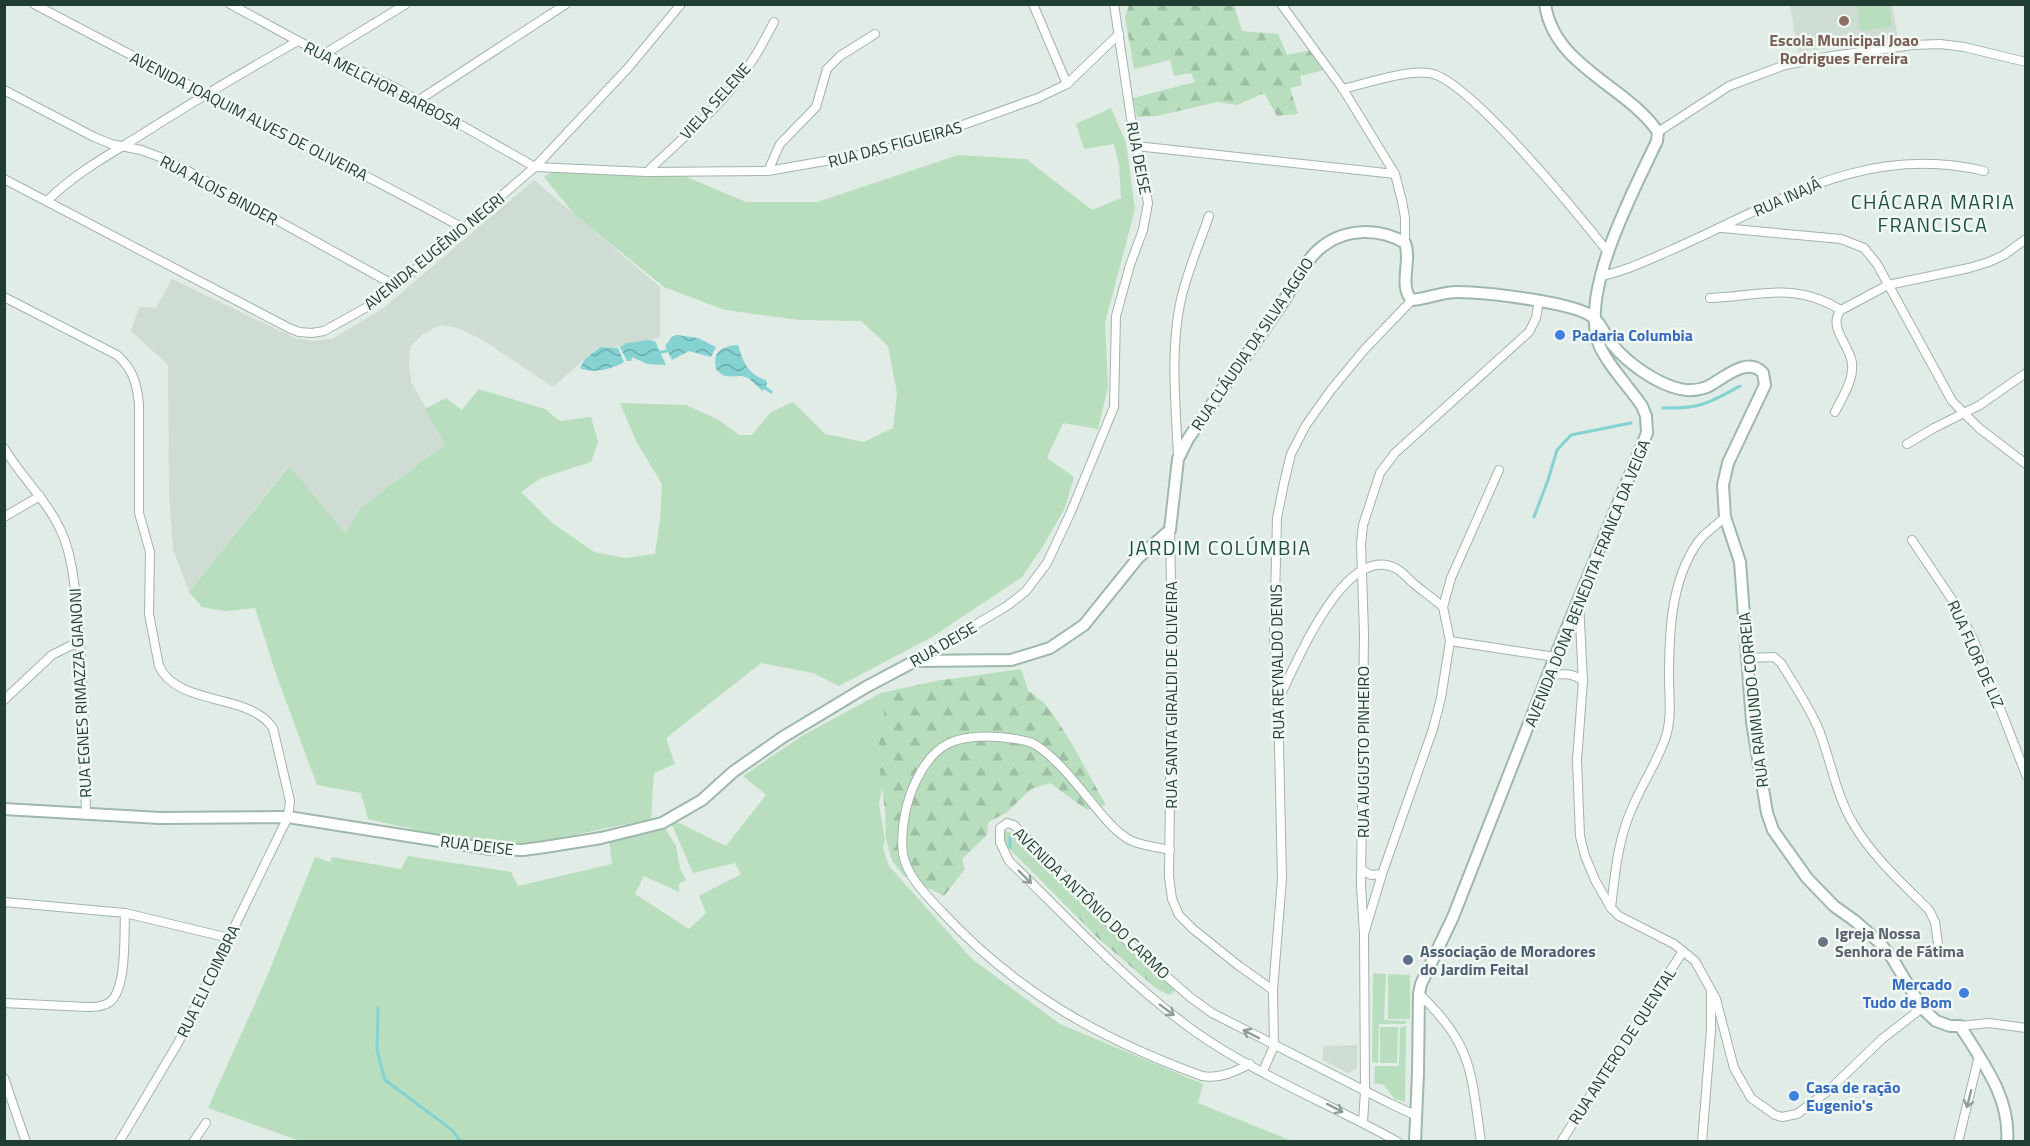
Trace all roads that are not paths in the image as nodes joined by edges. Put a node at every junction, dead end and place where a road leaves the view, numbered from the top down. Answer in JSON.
{"nodes":[{"id":1,"x":34,"y":4,"type":"edge"},
{"id":2,"x":230,"y":4,"type":"edge"},
{"id":3,"x":406,"y":4,"type":"edge"},
{"id":4,"x":566,"y":4,"type":"edge"},
{"id":5,"x":681,"y":4,"type":"edge"},
{"id":6,"x":1033,"y":4,"type":"edge"},
{"id":7,"x":1114,"y":4,"type":"edge"},
{"id":8,"x":1281,"y":4,"type":"edge"},
{"id":9,"x":1545,"y":4,"type":"edge"},
{"id":10,"x":392,"y":8,"type":"edge"},
{"id":11,"x":774,"y":22,"type":"dead end"},
{"id":12,"x":875,"y":33,"type":"dead end"},
{"id":13,"x":1119,"y":34,"type":"junction"},
{"id":14,"x":298,"y":41,"type":"junction"},
{"id":15,"x":326,"y":53,"type":"junction"},
{"id":16,"x":2025,"y":62,"type":"edge"},
{"id":17,"x":1067,"y":84,"type":"junction"},
{"id":18,"x":1343,"y":89,"type":"junction"},
{"id":19,"x":4,"y":90,"type":"edge"},
{"id":20,"x":205,"y":94,"type":"junction"},
{"id":21,"x":418,"y":100,"type":"junction"},
{"id":22,"x":1658,"y":132,"type":"junction"},
{"id":23,"x":122,"y":146,"type":"junction"},
{"id":24,"x":1136,"y":146,"type":"junction"},
{"id":25,"x":535,"y":167,"type":"junction"},
{"id":26,"x":768,"y":171,"type":"junction"},
{"id":27,"x":1984,"y":171,"type":"dead end"},
{"id":28,"x":647,"y":172,"type":"junction"},
{"id":29,"x":1395,"y":174,"type":"junction"},
{"id":30,"x":4,"y":179,"type":"edge"},
{"id":31,"x":47,"y":201,"type":"junction"},
{"id":32,"x":1209,"y":216,"type":"dead end"},
{"id":33,"x":462,"y":228,"type":"junction"},
{"id":34,"x":1722,"y":228,"type":"junction"},
{"id":35,"x":2025,"y":239,"type":"edge"},
{"id":36,"x":1405,"y":243,"type":"junction"},
{"id":37,"x":1608,"y":252,"type":"junction"},
{"id":38,"x":1601,"y":276,"type":"junction"},
{"id":39,"x":1888,"y":285,"type":"junction"},
{"id":40,"x":396,"y":286,"type":"junction"},
{"id":41,"x":4,"y":297,"type":"edge"},
{"id":42,"x":1710,"y":298,"type":"dead end"},
{"id":43,"x":1412,"y":300,"type":"junction"},
{"id":44,"x":1539,"y":300,"type":"junction"},
{"id":45,"x":1841,"y":310,"type":"junction"},
{"id":46,"x":1594,"y":317,"type":"junction"},
{"id":47,"x":2025,"y":373,"type":"edge"},
{"id":48,"x":1835,"y":412,"type":"dead end"},
{"id":49,"x":1963,"y":414,"type":"junction"},
{"id":50,"x":1907,"y":444,"type":"dead end"},
{"id":51,"x":4,"y":448,"type":"edge"},
{"id":52,"x":1178,"y":459,"type":"junction"},
{"id":53,"x":2025,"y":464,"type":"edge"},
{"id":54,"x":1499,"y":470,"type":"dead end"},
{"id":55,"x":39,"y":496,"type":"junction"},
{"id":56,"x":4,"y":517,"type":"edge"},
{"id":57,"x":1725,"y":518,"type":"junction"},
{"id":58,"x":1170,"y":530,"type":"junction"},
{"id":59,"x":1912,"y":540,"type":"dead end"},
{"id":60,"x":1362,"y":570,"type":"junction"},
{"id":61,"x":1578,"y":600,"type":"junction"},
{"id":62,"x":1443,"y":607,"type":"junction"},
{"id":63,"x":80,"y":641,"type":"junction"},
{"id":64,"x":1450,"y":642,"type":"junction"},
{"id":65,"x":1555,"y":657,"type":"junction"},
{"id":66,"x":1747,"y":658,"type":"junction"},
{"id":67,"x":915,"y":661,"type":"junction"},
{"id":68,"x":1549,"y":675,"type":"junction"},
{"id":69,"x":1583,"y":681,"type":"junction"},
{"id":70,"x":1278,"y":699,"type":"junction"},
{"id":71,"x":4,"y":700,"type":"edge"},
{"id":72,"x":2025,"y":745,"type":"edge"},
{"id":73,"x":2016,"y":750,"type":"junction"},
{"id":74,"x":2025,"y":775,"type":"edge"},
{"id":75,"x":4,"y":809,"type":"edge"},
{"id":76,"x":86,"y":814,"type":"junction"},
{"id":77,"x":288,"y":817,"type":"junction"},
{"id":78,"x":1170,"y":850,"type":"junction"},
{"id":79,"x":1362,"y":870,"type":"junction"},
{"id":80,"x":1382,"y":874,"type":"junction"},
{"id":81,"x":4,"y":902,"type":"edge"},
{"id":82,"x":1611,"y":908,"type":"junction"},
{"id":83,"x":125,"y":913,"type":"junction"},
{"id":84,"x":1365,"y":934,"type":"junction"},
{"id":85,"x":229,"y":938,"type":"junction"},
{"id":86,"x":1938,"y":944,"type":"dead end"},
{"id":87,"x":1683,"y":951,"type":"junction"},
{"id":88,"x":1273,"y":990,"type":"junction"},
{"id":89,"x":1711,"y":990,"type":"junction"},
{"id":90,"x":1419,"y":994,"type":"junction"},
{"id":91,"x":4,"y":1003,"type":"edge"},
{"id":92,"x":1922,"y":1008,"type":"junction"},
{"id":93,"x":1960,"y":1026,"type":"junction"},
{"id":94,"x":2025,"y":1028,"type":"edge"},
{"id":95,"x":1274,"y":1046,"type":"junction"},
{"id":96,"x":1979,"y":1056,"type":"junction"},
{"id":97,"x":1250,"y":1064,"type":"junction"},
{"id":98,"x":1263,"y":1071,"type":"junction"},
{"id":99,"x":4,"y":1078,"type":"edge"},
{"id":100,"x":1365,"y":1091,"type":"junction"},
{"id":101,"x":1417,"y":1116,"type":"junction"},
{"id":102,"x":1363,"y":1122,"type":"junction"},
{"id":103,"x":206,"y":1123,"type":"dead end"},
{"id":104,"x":1479,"y":1139,"type":"edge"},
{"id":105,"x":26,"y":1142,"type":"edge"},
{"id":106,"x":119,"y":1142,"type":"edge"},
{"id":107,"x":193,"y":1142,"type":"edge"},
{"id":108,"x":1398,"y":1142,"type":"edge"},
{"id":109,"x":1415,"y":1142,"type":"edge"},
{"id":110,"x":1561,"y":1142,"type":"edge"},
{"id":111,"x":1702,"y":1142,"type":"edge"},
{"id":112,"x":1958,"y":1142,"type":"edge"},
{"id":113,"x":2007,"y":1142,"type":"edge"}],
"edges":[{"from":1,"to":20,"type":"street","name":"AVENIDA JOAQUIM ALVES DE OLIVEIRA"},
{"from":2,"to":14,"type":"street","name":"RUA MELCHOR BARBOSA"},
{"from":3,"to":10,"type":"street"},
{"from":4,"to":21,"type":"street"},
{"from":5,"to":25,"type":"street","name":"AVENIDA EUGÊNIO NEGRI"},
{"from":6,"to":17,"type":"street"},
{"from":7,"to":13,"type":"street","name":"RUA DEISE"},
{"from":8,"to":18,"type":"street"},
{"from":9,"to":22,"type":"street"},
{"from":10,"to":15,"type":"street"},
{"from":11,"to":28,"type":"street","name":"VIELA SELENE"},
{"from":12,"to":26,"type":"street"},
{"from":13,"to":17,"type":"street","name":"RUA DAS FIGUEIRAS"},
{"from":13,"to":24,"type":"street","name":"RUA DEISE"},
{"from":14,"to":15,"type":"street","name":"RUA MELCHOR BARBOSA"},
{"from":14,"to":20,"type":"street"},
{"from":15,"to":21,"type":"street","name":"RUA MELCHOR BARBOSA"},
{"from":16,"to":22,"type":"street"},
{"from":17,"to":26,"type":"street","name":"RUA DAS FIGUEIRAS"},
{"from":18,"to":29,"type":"street"},
{"from":18,"to":37,"type":"street"},
{"from":19,"to":23,"type":"street","name":"RUA ALOIS BINDER"},
{"from":20,"to":23,"type":"street"},
{"from":20,"to":33,"type":"street","name":"AVENIDA JOAQUIM ALVES DE OLIVEIRA"},
{"from":21,"to":25,"type":"street","name":"RUA MELCHOR BARBOSA"},
{"from":22,"to":37,"type":"street","name":"AVENIDA DONA BENEDITA FRANCA DA VEIGA"},
{"from":23,"to":31,"type":"street"},
{"from":23,"to":40,"type":"street","name":"RUA ALOIS BINDER"},
{"from":24,"to":29,"type":"street"},
{"from":24,"to":67,"type":"street","name":"RUA DEISE"},
{"from":25,"to":28,"type":"street","name":"RUA DAS FIGUEIRAS"},
{"from":25,"to":33,"type":"street","name":"AVENIDA EUGÊNIO NEGRI"},
{"from":26,"to":28,"type":"street","name":"RUA DAS FIGUEIRAS"},
{"from":27,"to":34,"type":"street","name":"RUA INAJÁ"},
{"from":29,"to":36,"type":"street"},
{"from":30,"to":31,"type":"street","name":"AVENIDA EUGÊNIO NEGRI"},
{"from":31,"to":40,"type":"street","name":"AVENIDA EUGÊNIO NEGRI"},
{"from":32,"to":52,"type":"street","name":"RUA SANTA GIRALDI DE OLIVEIRA"},
{"from":33,"to":40,"type":"street","name":"AVENIDA EUGÊNIO NEGRI"},
{"from":34,"to":38,"type":"street","name":"RUA INAJÁ"},
{"from":34,"to":39,"type":"street"},
{"from":35,"to":39,"type":"street"},
{"from":36,"to":43,"type":"street"},
{"from":36,"to":52,"type":"street","name":"RUA CLÁUDIA DA SILVA AGGIO"},
{"from":37,"to":38,"type":"street","name":"AVENIDA DONA BENEDITA FRANCA DA VEIGA"},
{"from":38,"to":46,"type":"street","name":"AVENIDA DONA BENEDITA FRANCA DA VEIGA"},
{"from":39,"to":45,"type":"street"},
{"from":39,"to":49,"type":"street"},
{"from":41,"to":77,"type":"street"},
{"from":42,"to":45,"type":"street"},
{"from":43,"to":44,"type":"street"},
{"from":43,"to":70,"type":"street","name":"RUA REYNALDO DENIS"},
{"from":44,"to":46,"type":"street"},
{"from":44,"to":60,"type":"street","name":"RUA AUGUSTO PINHEIRO"},
{"from":45,"to":48,"type":"street"},
{"from":46,"to":57,"type":"street","name":"RUA RAIMUNDO CORREIA"},
{"from":46,"to":61,"type":"street","name":"AVENIDA DONA BENEDITA FRANCA DA VEIGA"},
{"from":47,"to":49,"type":"street"},
{"from":49,"to":50,"type":"street"},
{"from":49,"to":53,"type":"street"},
{"from":51,"to":55,"type":"street","name":"RUA EGNES RIMAZZA GIANONI"},
{"from":52,"to":58,"type":"street","name":"RUA SANTA GIRALDI DE OLIVEIRA"},
{"from":54,"to":62,"type":"street"},
{"from":55,"to":56,"type":"street"},
{"from":55,"to":63,"type":"street","name":"RUA EGNES RIMAZZA GIANONI"},
{"from":57,"to":66,"type":"street","name":"RUA RAIMUNDO CORREIA"},
{"from":57,"to":82,"type":"street"},
{"from":58,"to":67,"type":"street"},
{"from":58,"to":78,"type":"street","name":"RUA SANTA GIRALDI DE OLIVEIRA"},
{"from":59,"to":73,"type":"street","name":"RUA FLOR DE LIZ"},
{"from":60,"to":62,"type":"street"},
{"from":60,"to":70,"type":"street"},
{"from":60,"to":79,"type":"street","name":"RUA AUGUSTO PINHEIRO"},
{"from":61,"to":65,"type":"street","name":"AVENIDA DONA BENEDITA FRANCA DA VEIGA"},
{"from":61,"to":69,"type":"street"},
{"from":62,"to":64,"type":"street"},
{"from":63,"to":71,"type":"street"},
{"from":63,"to":76,"type":"street","name":"RUA EGNES RIMAZZA GIANONI"},
{"from":64,"to":65,"type":"street"},
{"from":64,"to":80,"type":"street"},
{"from":65,"to":68,"type":"street","name":"AVENIDA DONA BENEDITA FRANCA DA VEIGA"},
{"from":66,"to":86,"type":"street"},
{"from":66,"to":92,"type":"street","name":"RUA RAIMUNDO CORREIA"},
{"from":67,"to":77,"type":"street","name":"RUA DEISE"},
{"from":68,"to":69,"type":"street"},
{"from":68,"to":90,"type":"street","name":"AVENIDA DONA BENEDITA FRANCA DA VEIGA"},
{"from":69,"to":82,"type":"street"},
{"from":70,"to":88,"type":"street","name":"RUA REYNALDO DENIS"},
{"from":72,"to":73,"type":"street"},
{"from":73,"to":74,"type":"street","name":"RUA FLOR DE LIZ"},
{"from":75,"to":76,"type":"street","name":"RUA DEISE"},
{"from":76,"to":77,"type":"street","name":"RUA DEISE"},
{"from":77,"to":85,"type":"street","name":"RUA ELI COIMBRA"},
{"from":78,"to":88,"type":"street","name":"RUA SANTA GIRALDI DE OLIVEIRA"},
{"from":78,"to":97,"type":"street"},
{"from":79,"to":80,"type":"street"},
{"from":79,"to":84,"type":"street","name":"RUA AUGUSTO PINHEIRO"},
{"from":80,"to":84,"type":"street"},
{"from":81,"to":83,"type":"street"},
{"from":82,"to":87,"type":"street"},
{"from":83,"to":85,"type":"street"},
{"from":83,"to":91,"type":"street"},
{"from":84,"to":100,"type":"street"},
{"from":85,"to":106,"type":"street","name":"RUA ELI COIMBRA"},
{"from":87,"to":89,"type":"street"},
{"from":87,"to":110,"type":"street","name":"RUA ANTERO DE QUENTAL"},
{"from":88,"to":95,"type":"street","name":"RUA REYNALDO DENIS"},
{"from":89,"to":92,"type":"street"},
{"from":89,"to":111,"type":"street"},
{"from":90,"to":101,"type":"street","name":"AVENIDA DONA BENEDITA FRANCA DA VEIGA"},
{"from":90,"to":104,"type":"street"},
{"from":92,"to":93,"type":"street"},
{"from":93,"to":94,"type":"street"},
{"from":93,"to":96,"type":"street"},
{"from":95,"to":97,"type":"street","name":"AVENIDA ANTÔNIO DO CARMO","one_way":true},
{"from":95,"to":98,"type":"street","name":"RUA REYNALDO DENIS"},
{"from":95,"to":100,"type":"street","name":"AVENIDA ANTÔNIO DO CARMO"},
{"from":96,"to":112,"type":"street","one_way":true},
{"from":96,"to":113,"type":"street"},
{"from":97,"to":98,"type":"street","name":"AVENIDA ANTÔNIO DO CARMO"},
{"from":98,"to":102,"type":"street","name":"AVENIDA ANTÔNIO DO CARMO","one_way":true},
{"from":99,"to":105,"type":"street"},
{"from":100,"to":101,"type":"street","name":"AVENIDA ANTÔNIO DO CARMO"},
{"from":100,"to":102,"type":"street"},
{"from":101,"to":109,"type":"street","name":"AVENIDA DONA BENEDITA FRANCA DA VEIGA"},
{"from":102,"to":108,"type":"street","name":"AVENIDA ANTÔNIO DO CARMO"},
{"from":103,"to":107,"type":"street"}]}
